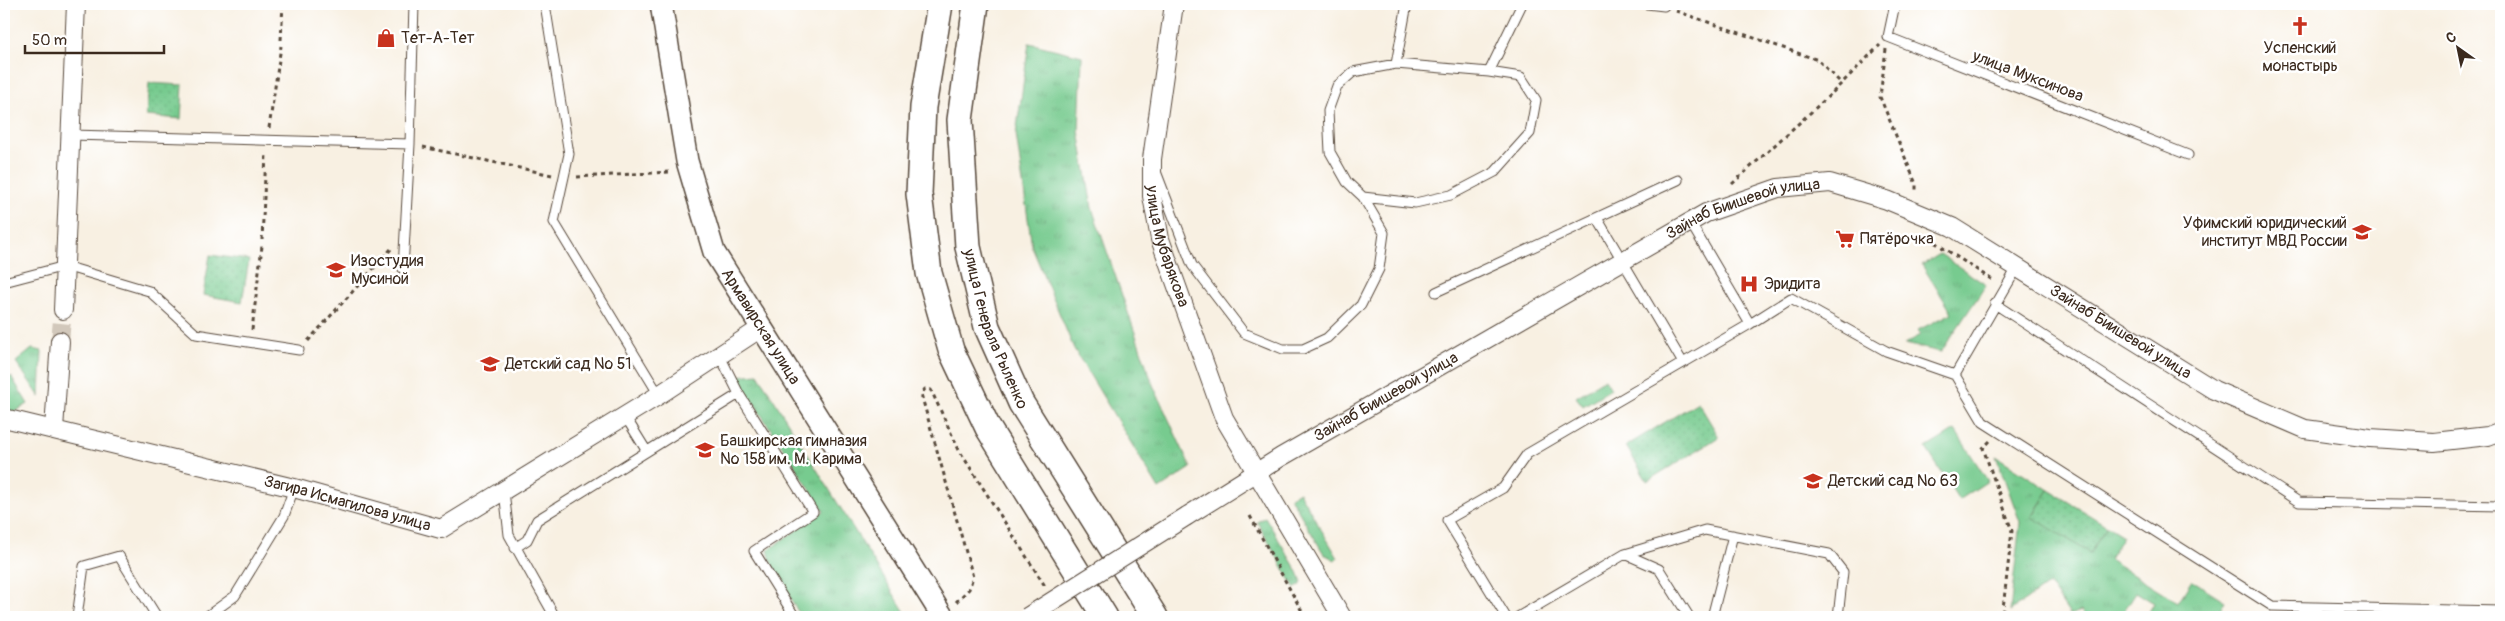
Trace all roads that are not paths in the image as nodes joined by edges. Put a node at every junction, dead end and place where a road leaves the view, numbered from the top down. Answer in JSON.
{"nodes":[{"id":1,"x":76,"y":4,"type":"edge"},
{"id":2,"x":414,"y":4,"type":"edge"},
{"id":3,"x":545,"y":4,"type":"edge"},
{"id":4,"x":661,"y":4,"type":"edge"},
{"id":5,"x":940,"y":4,"type":"edge"},
{"id":6,"x":976,"y":4,"type":"edge"},
{"id":7,"x":1174,"y":4,"type":"edge"},
{"id":8,"x":1407,"y":4,"type":"edge"},
{"id":9,"x":1522,"y":4,"type":"edge"},
{"id":10,"x":1647,"y":4,"type":"edge"},
{"id":11,"x":1894,"y":4,"type":"edge"},
{"id":12,"x":1664,"y":5,"type":"edge"},
{"id":13,"x":1396,"y":64,"type":"junction"},
{"id":14,"x":1489,"y":72,"type":"junction"},
{"id":15,"x":71,"y":135,"type":"junction"},
{"id":16,"x":410,"y":144,"type":"junction"},
{"id":17,"x":2188,"y":155,"type":"dead end"},
{"id":18,"x":1152,"y":159,"type":"junction"},
{"id":19,"x":1678,"y":180,"type":"dead end"},
{"id":20,"x":1362,"y":197,"type":"junction"},
{"id":21,"x":1597,"y":218,"type":"junction"},
{"id":22,"x":1690,"y":222,"type":"junction"},
{"id":23,"x":1622,"y":262,"type":"junction"},
{"id":24,"x":65,"y":266,"type":"junction"},
{"id":25,"x":2018,"y":268,"type":"junction"},
{"id":26,"x":403,"y":269,"type":"dead end"},
{"id":27,"x":4,"y":282,"type":"edge"},
{"id":28,"x":1436,"y":292,"type":"dead end"},
{"id":29,"x":1995,"y":304,"type":"junction"},
{"id":30,"x":63,"y":310,"type":"tunnel mouth"},
{"id":31,"x":1750,"y":324,"type":"junction"},
{"id":32,"x":761,"y":328,"type":"junction"},
{"id":33,"x":60,"y":341,"type":"tunnel mouth"},
{"id":34,"x":299,"y":350,"type":"road end"},
{"id":35,"x":720,"y":356,"type":"junction"},
{"id":36,"x":1683,"y":363,"type":"junction"},
{"id":37,"x":1954,"y":375,"type":"junction"},
{"id":38,"x":739,"y":394,"type":"junction"},
{"id":39,"x":659,"y":395,"type":"junction"},
{"id":40,"x":625,"y":416,"type":"junction"},
{"id":41,"x":4,"y":418,"type":"edge"},
{"id":42,"x":54,"y":429,"type":"junction"},
{"id":43,"x":2501,"y":431,"type":"edge"},
{"id":44,"x":646,"y":450,"type":"junction"},
{"id":45,"x":1256,"y":473,"type":"junction"},
{"id":46,"x":294,"y":488,"type":"junction"},
{"id":47,"x":504,"y":491,"type":"junction"},
{"id":48,"x":2501,"y":506,"type":"edge"},
{"id":49,"x":1733,"y":536,"type":"junction"},
{"id":50,"x":515,"y":548,"type":"junction"},
{"id":51,"x":1625,"y":554,"type":"junction"},
{"id":52,"x":948,"y":611,"type":"edge"},
{"id":53,"x":2501,"y":611,"type":"edge"},
{"id":54,"x":77,"y":617,"type":"edge"},
{"id":55,"x":156,"y":617,"type":"edge"},
{"id":56,"x":206,"y":617,"type":"edge"},
{"id":57,"x":555,"y":617,"type":"edge"},
{"id":58,"x":795,"y":617,"type":"edge"},
{"id":59,"x":1026,"y":617,"type":"edge"},
{"id":60,"x":1104,"y":617,"type":"edge"},
{"id":61,"x":1154,"y":617,"type":"edge"},
{"id":62,"x":1342,"y":617,"type":"edge"},
{"id":63,"x":1506,"y":617,"type":"edge"},
{"id":64,"x":1518,"y":617,"type":"edge"},
{"id":65,"x":1687,"y":617,"type":"edge"},
{"id":66,"x":1712,"y":617,"type":"edge"},
{"id":67,"x":1838,"y":617,"type":"edge"}],
"edges":[{"from":1,"to":15,"type":"street"},
{"from":2,"to":16,"type":"lane"},
{"from":3,"to":39,"type":"lane"},
{"from":4,"to":32,"type":"street","name":"Армавирская улица"},
{"from":5,"to":60,"type":"main road"},
{"from":6,"to":61,"type":"main road","name":"улица Генерала Рыленко"},
{"from":7,"to":18,"type":"street","name":"улица Мубарякова"},
{"from":8,"to":13,"type":"lane"},
{"from":9,"to":14,"type":"lane"},
{"from":10,"to":12,"type":"lane"},
{"from":11,"to":17,"type":"lane","name":"улица Муксинова"},
{"from":13,"to":14,"type":"lane"},
{"from":13,"to":20,"type":"lane"},
{"from":14,"to":20,"type":"lane"},
{"from":15,"to":16,"type":"lane"},
{"from":15,"to":24,"type":"street"},
{"from":16,"to":26,"type":"lane"},
{"from":18,"to":20,"type":"lane"},
{"from":18,"to":45,"type":"street","name":"улица Мубарякова"},
{"from":19,"to":21,"type":"lane"},
{"from":21,"to":23,"type":"lane"},
{"from":21,"to":28,"type":"lane"},
{"from":22,"to":23,"type":"street","name":"Зайнаб Биишевой улица"},
{"from":22,"to":25,"type":"street","name":"Зайнаб Биишевой улица"},
{"from":22,"to":31,"type":"lane"},
{"from":23,"to":36,"type":"lane"},
{"from":23,"to":45,"type":"street","name":"Зайнаб Биишевой улица"},
{"from":24,"to":27,"type":"lane"},
{"from":24,"to":30,"type":"street"},
{"from":24,"to":34,"type":"lane"},
{"from":25,"to":29,"type":"lane"},
{"from":25,"to":43,"type":"street","name":"Зайнаб Биишевой улица"},
{"from":29,"to":37,"type":"lane"},
{"from":29,"to":48,"type":"lane"},
{"from":31,"to":36,"type":"lane"},
{"from":31,"to":37,"type":"lane"},
{"from":32,"to":35,"type":"street","name":"Загира Исмагилова улица"},
{"from":32,"to":52,"type":"street","name":"Армавирская улица"},
{"from":33,"to":42,"type":"street"},
{"from":35,"to":38,"type":"lane"},
{"from":35,"to":39,"type":"street","name":"Загира Исмагилова улица"},
{"from":36,"to":63,"type":"lane"},
{"from":37,"to":53,"type":"lane"},
{"from":38,"to":44,"type":"lane"},
{"from":38,"to":58,"type":"lane"},
{"from":39,"to":40,"type":"street","name":"Загира Исмагилова улица"},
{"from":40,"to":44,"type":"lane"},
{"from":40,"to":47,"type":"street","name":"Загира Исмагилова улица"},
{"from":41,"to":42,"type":"street","name":"Загира Исмагилова улица"},
{"from":42,"to":46,"type":"street","name":"Загира Исмагилова улица"},
{"from":44,"to":50,"type":"lane"},
{"from":45,"to":59,"type":"street","name":"Зайнаб Биишевой улица","bridge":true},
{"from":45,"to":62,"type":"street","name":"улица Мубарякова"},
{"from":46,"to":47,"type":"street","name":"Загира Исмагилова улица"},
{"from":46,"to":56,"type":"lane"},
{"from":47,"to":50,"type":"lane"},
{"from":49,"to":51,"type":"lane"},
{"from":49,"to":66,"type":"lane"},
{"from":49,"to":67,"type":"lane"},
{"from":50,"to":57,"type":"lane"},
{"from":51,"to":64,"type":"lane"},
{"from":51,"to":65,"type":"lane"},
{"from":54,"to":55,"type":"lane"}]}
